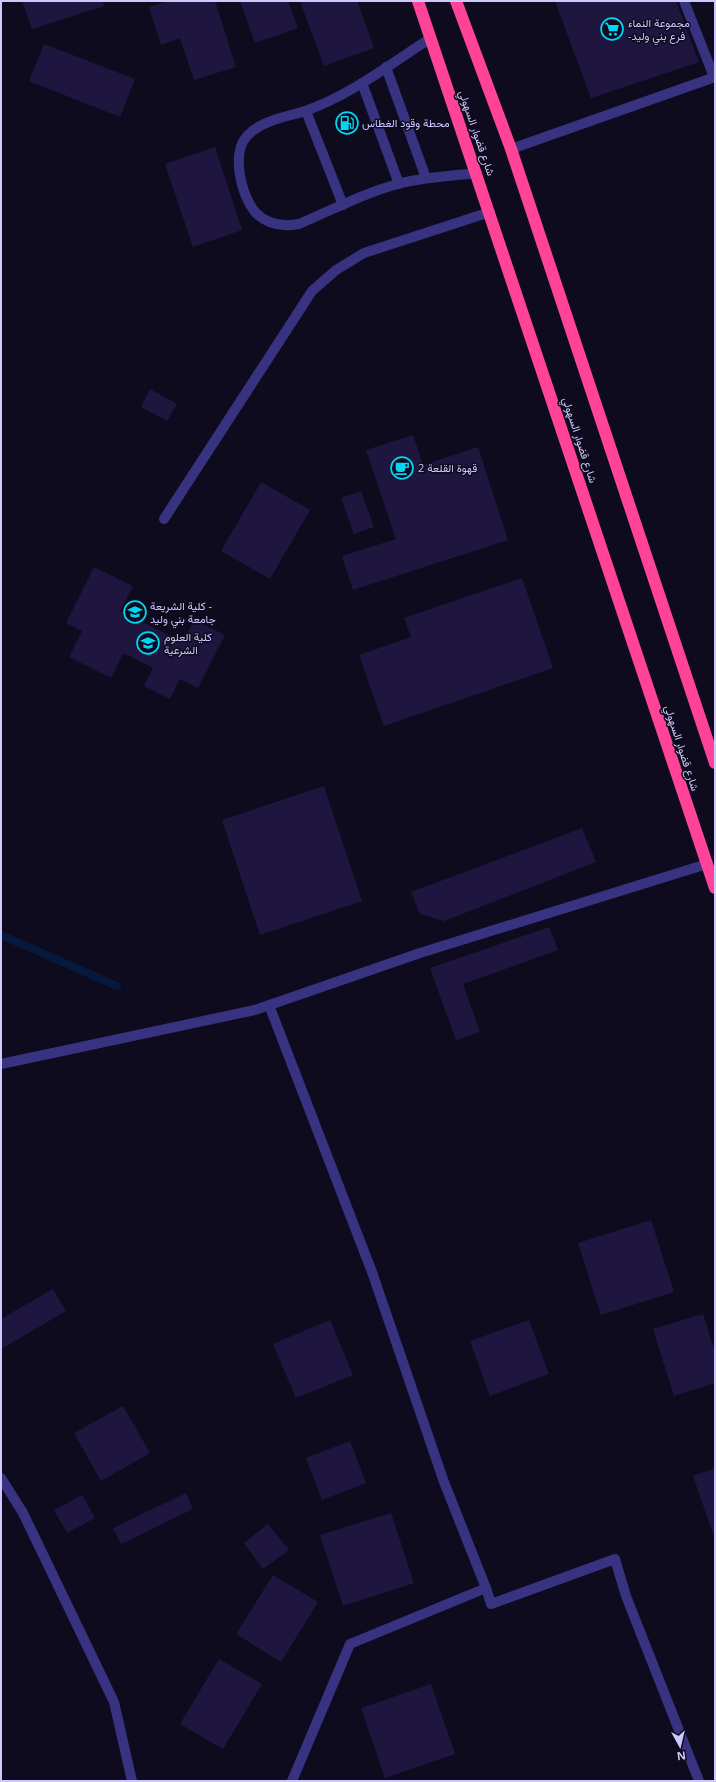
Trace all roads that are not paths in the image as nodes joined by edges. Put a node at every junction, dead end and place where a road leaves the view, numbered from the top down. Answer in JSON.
{"nodes":[{"id":1,"x":418,"y":1,"type":"edge"},
{"id":2,"x":456,"y":1,"type":"edge"},
{"id":3,"x":684,"y":1,"type":"edge"},
{"id":4,"x":431,"y":38,"type":"junction"},
{"id":5,"x":386,"y":67,"type":"junction"},
{"id":6,"x":715,"y":77,"type":"edge"},
{"id":7,"x":362,"y":83,"type":"junction"},
{"id":8,"x":306,"y":111,"type":"junction"},
{"id":9,"x":512,"y":148,"type":"junction"},
{"id":10,"x":477,"y":173,"type":"junction"},
{"id":11,"x":426,"y":178,"type":"junction"},
{"id":12,"x":399,"y":184,"type":"junction"},
{"id":13,"x":343,"y":205,"type":"junction"},
{"id":14,"x":490,"y":212,"type":"junction"},
{"id":15,"x":164,"y":520,"type":"dead end"},
{"id":16,"x":715,"y":763,"type":"edge"},
{"id":17,"x":707,"y":864,"type":"junction"},
{"id":18,"x":715,"y":888,"type":"edge"},
{"id":19,"x":269,"y":1005,"type":"junction"},
{"id":20,"x":1,"y":1064,"type":"edge"},
{"id":21,"x":1,"y":1478,"type":"edge"},
{"id":22,"x":486,"y":1588,"type":"junction"},
{"id":23,"x":132,"y":1781,"type":"edge"},
{"id":24,"x":292,"y":1781,"type":"edge"},
{"id":25,"x":699,"y":1781,"type":"edge"}],
"edges":[{"from":1,"to":4,"type":"highway","name":"شارع قضوار السهولي"},
{"from":2,"to":9,"type":"highway"},
{"from":3,"to":6,"type":"street"},
{"from":4,"to":5,"type":"street"},
{"from":4,"to":10,"type":"highway","name":"شارع قضوار السهولي"},
{"from":5,"to":7,"type":"street"},
{"from":5,"to":11,"type":"street"},
{"from":6,"to":9,"type":"street"},
{"from":7,"to":8,"type":"street"},
{"from":7,"to":12,"type":"street"},
{"from":8,"to":13,"type":"street"},
{"from":8,"to":13,"type":"street"},
{"from":9,"to":16,"type":"highway"},
{"from":10,"to":11,"type":"street"},
{"from":10,"to":14,"type":"highway","name":"شارع قضوار السهولي"},
{"from":11,"to":12,"type":"street"},
{"from":12,"to":13,"type":"street"},
{"from":14,"to":15,"type":"street"},
{"from":14,"to":17,"type":"highway","name":"شارع قضوار السهولي"},
{"from":17,"to":18,"type":"highway","name":"شارع قضوار السهولي"},
{"from":17,"to":19,"type":"street"},
{"from":19,"to":20,"type":"street"},
{"from":19,"to":22,"type":"street"},
{"from":21,"to":23,"type":"street"},
{"from":22,"to":24,"type":"street"},
{"from":22,"to":25,"type":"street"}]}
